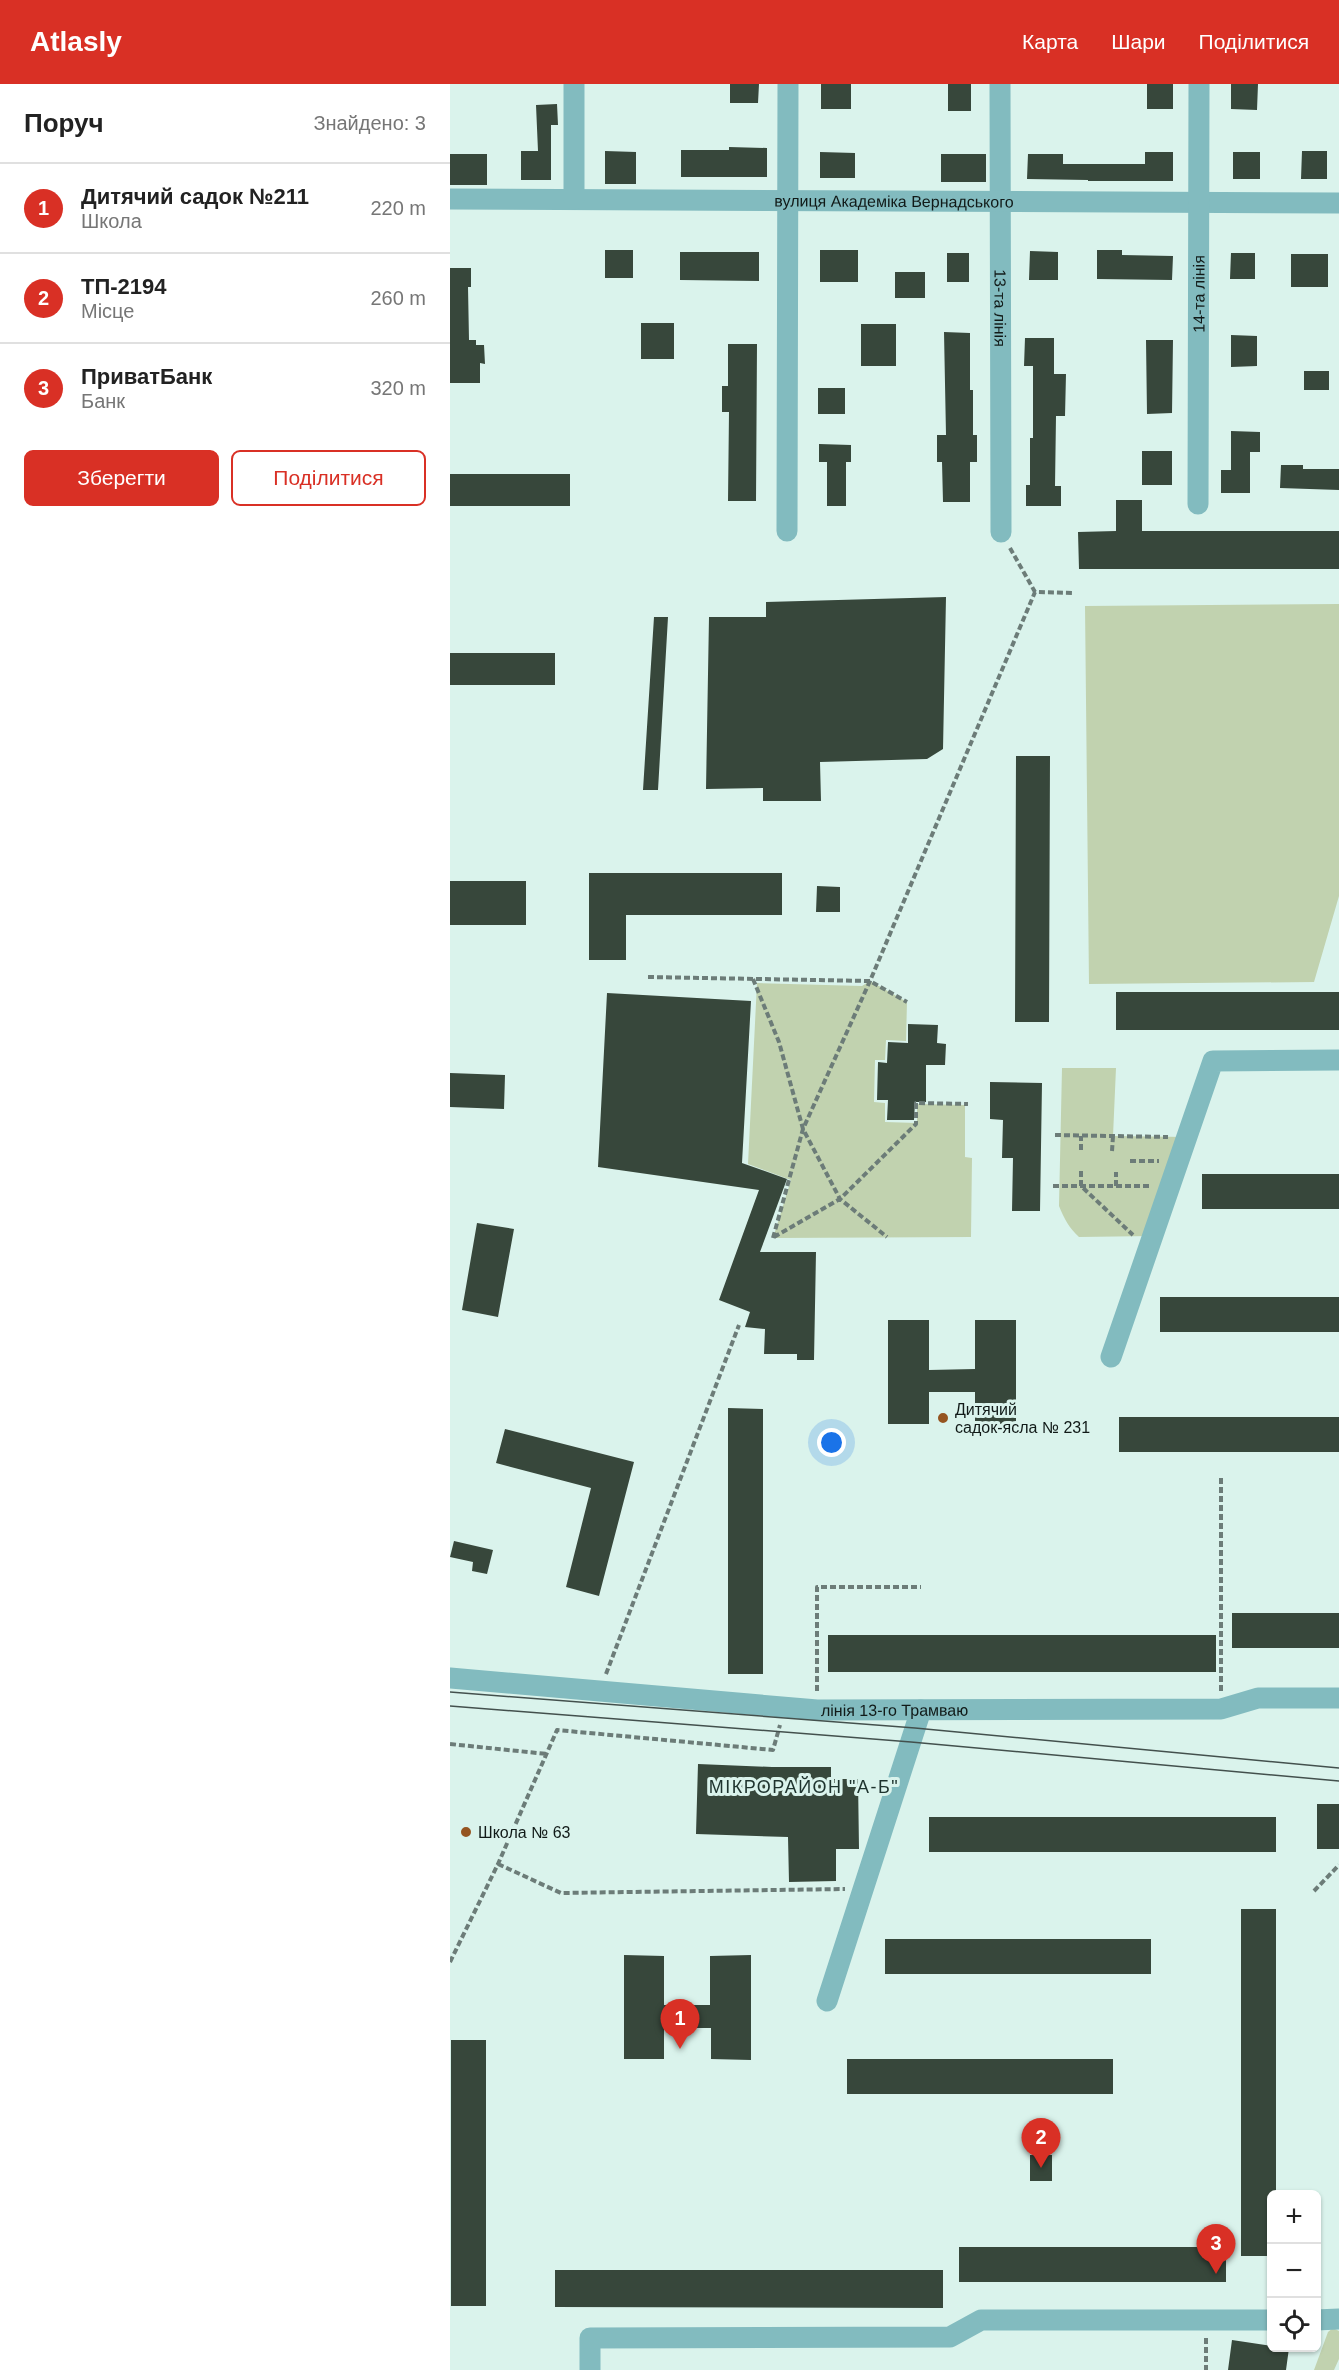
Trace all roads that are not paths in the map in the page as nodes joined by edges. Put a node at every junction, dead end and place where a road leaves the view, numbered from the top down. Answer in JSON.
{"nodes":[{"id":1,"x":574,"y":84,"type":"edge"},
{"id":2,"x":788,"y":84,"type":"edge"},
{"id":3,"x":1000,"y":84,"type":"edge"},
{"id":4,"x":1199,"y":84,"type":"edge"},
{"id":5,"x":450,"y":199,"type":"edge"},
{"id":6,"x":574,"y":200,"type":"junction"},
{"id":7,"x":788,"y":200,"type":"junction"},
{"id":8,"x":1000,"y":201,"type":"junction"},
{"id":9,"x":1199,"y":202,"type":"junction"},
{"id":10,"x":1339,"y":203,"type":"edge"},
{"id":11,"x":1198,"y":504,"type":"dead end"},
{"id":12,"x":787,"y":531,"type":"dead end"},
{"id":13,"x":1001,"y":532,"type":"road end"},
{"id":14,"x":1339,"y":1060,"type":"edge"},
{"id":15,"x":1111,"y":1358,"type":"dead end"},
{"id":16,"x":450,"y":1678,"type":"edge"},
{"id":17,"x":1339,"y":1698,"type":"edge"},
{"id":18,"x":921,"y":1710,"type":"junction"},
{"id":19,"x":827,"y":2001,"type":"dead end"},
{"id":20,"x":1339,"y":2319,"type":"edge"},
{"id":21,"x":1267,"y":2320,"type":"edge"},
{"id":22,"x":1321,"y":2320,"type":"edge"},
{"id":23,"x":590,"y":2370,"type":"edge"}],
"edges":[{"from":1,"to":6,"type":"street"},
{"from":2,"to":7,"type":"street"},
{"from":3,"to":8,"type":"street","name":"13-та лінія"},
{"from":4,"to":9,"type":"street","name":"14-та лінія"},
{"from":5,"to":6,"type":"street","name":"вулиця Академіка Вернадського"},
{"from":6,"to":7,"type":"street","name":"вулиця Академіка Вернадського"},
{"from":7,"to":8,"type":"street","name":"вулиця Академіка Вернадського"},
{"from":7,"to":12,"type":"street"},
{"from":8,"to":9,"type":"street","name":"вулиця Академіка Вернадського"},
{"from":8,"to":13,"type":"street","name":"13-та лінія"},
{"from":9,"to":10,"type":"street","name":"вулиця Академіка Вернадського"},
{"from":9,"to":11,"type":"street","name":"14-та лінія"},
{"from":14,"to":15,"type":"street"},
{"from":16,"to":18,"type":"street","name":"лінія 13-го Трамваю"},
{"from":17,"to":18,"type":"street","name":"лінія 13-го Трамваю"},
{"from":18,"to":19,"type":"street"},
{"from":20,"to":22,"type":"street"},
{"from":21,"to":23,"type":"street"}]}
